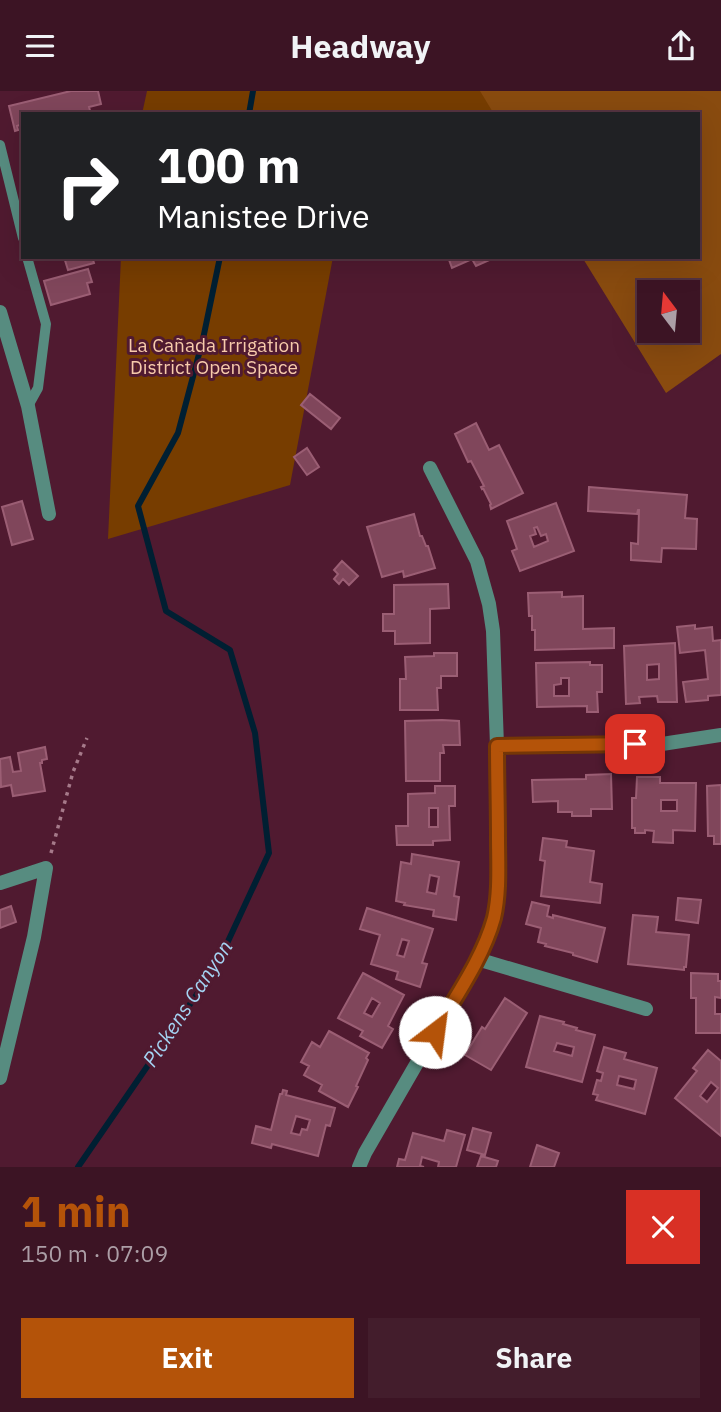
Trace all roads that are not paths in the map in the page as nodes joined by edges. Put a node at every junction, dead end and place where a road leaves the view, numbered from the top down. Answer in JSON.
{"nodes":[{"id":1,"x":0,"y":145,"type":"edge"},
{"id":2,"x":21,"y":230,"type":"edge"},
{"id":3,"x":28,"y":259,"type":"edge"},
{"id":4,"x":0,"y":312,"type":"edge"},
{"id":5,"x":27,"y":405,"type":"junction"},
{"id":6,"x":430,"y":468,"type":"dead end"},
{"id":7,"x":49,"y":514,"type":"dead end"},
{"id":8,"x":721,"y":735,"type":"edge"},
{"id":9,"x":497,"y":746,"type":"junction"},
{"id":10,"x":0,"y":883,"type":"edge"},
{"id":11,"x":477,"y":959,"type":"junction"},
{"id":12,"x":646,"y":1009,"type":"dead end"},
{"id":13,"x":0,"y":1078,"type":"edge"},
{"id":14,"x":359,"y":1167,"type":"edge"}],
"edges":[{"from":1,"to":2,"type":"lane"},
{"from":3,"to":5,"type":"lane"},
{"from":4,"to":5,"type":"street"},
{"from":5,"to":7,"type":"street"},
{"from":6,"to":9,"type":"street"},
{"from":8,"to":9,"type":"street"},
{"from":9,"to":11,"type":"street"},
{"from":10,"to":13,"type":"street"},
{"from":11,"to":12,"type":"street"},
{"from":11,"to":14,"type":"street"}]}
